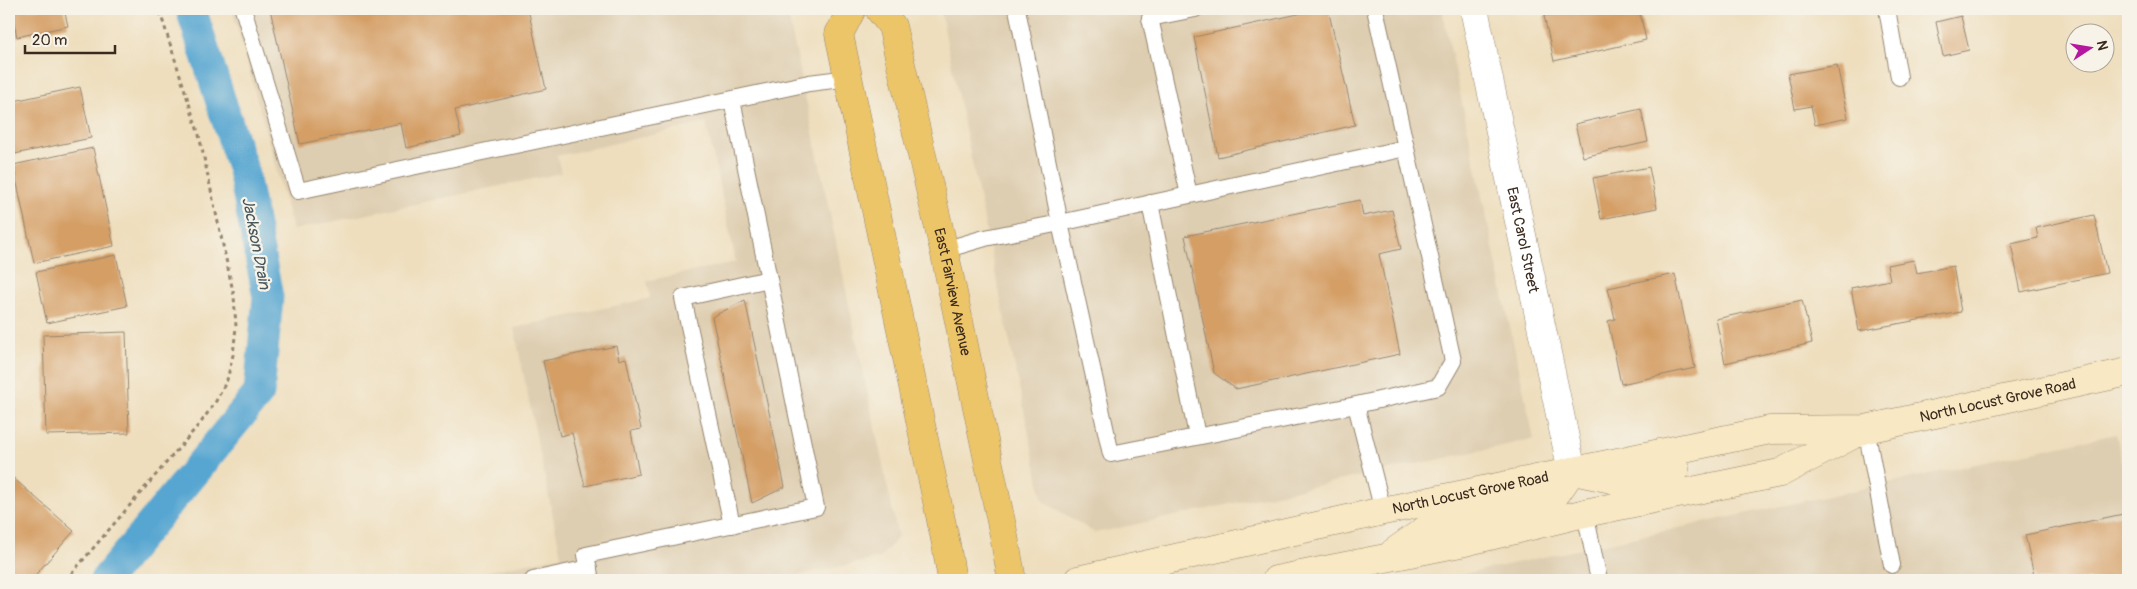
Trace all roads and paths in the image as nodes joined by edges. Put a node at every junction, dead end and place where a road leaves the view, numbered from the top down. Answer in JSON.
{"nodes":[{"id":1,"x":159,"y":9,"type":"edge"},
{"id":2,"x":242,"y":9,"type":"edge"},
{"id":3,"x":852,"y":9,"type":"edge"},
{"id":4,"x":880,"y":9,"type":"edge"},
{"id":5,"x":1017,"y":9,"type":"edge"},
{"id":6,"x":1194,"y":9,"type":"edge"},
{"id":7,"x":1375,"y":9,"type":"edge"},
{"id":8,"x":1474,"y":9,"type":"edge"},
{"id":9,"x":1887,"y":9,"type":"edge"},
{"id":10,"x":1148,"y":14,"type":"edge"},
{"id":11,"x":1899,"y":77,"type":"dead end"},
{"id":12,"x":849,"y":78,"type":"junction"},
{"id":13,"x":732,"y":100,"type":"junction"},
{"id":14,"x":1406,"y":148,"type":"junction"},
{"id":15,"x":1189,"y":195,"type":"junction"},
{"id":16,"x":1150,"y":203,"type":"junction"},
{"id":17,"x":1060,"y":222,"type":"junction"},
{"id":18,"x":944,"y":250,"type":"junction"},
{"id":19,"x":769,"y":279,"type":"junction"},
{"id":20,"x":2128,"y":372,"type":"edge"},
{"id":21,"x":1356,"y":405,"type":"junction"},
{"id":22,"x":1866,"y":429,"type":"junction"},
{"id":23,"x":1197,"y":436,"type":"junction"},
{"id":24,"x":1572,"y":471,"type":"junction"},
{"id":25,"x":1780,"y":473,"type":"junction"},
{"id":26,"x":1383,"y":511,"type":"junction"},
{"id":27,"x":1585,"y":513,"type":"junction"},
{"id":28,"x":732,"y":524,"type":"junction"},
{"id":29,"x":1387,"y":557,"type":"junction"},
{"id":30,"x":1892,"y":565,"type":"dead end"},
{"id":31,"x":590,"y":574,"type":"edge"},
{"id":32,"x":66,"y":580,"type":"edge"},
{"id":33,"x":533,"y":580,"type":"edge"},
{"id":34,"x":952,"y":580,"type":"edge"},
{"id":35,"x":1012,"y":580,"type":"edge"},
{"id":36,"x":1078,"y":580,"type":"edge"},
{"id":37,"x":1276,"y":580,"type":"edge"},
{"id":38,"x":1600,"y":580,"type":"edge"}],
"edges":[{"from":1,"to":32,"type":"path"},
{"from":2,"to":13,"type":"lane"},
{"from":3,"to":12,"type":"main road"},
{"from":4,"to":18,"type":"main road","name":"East Fairview Avenue"},
{"from":5,"to":17,"type":"lane"},
{"from":6,"to":10,"type":"lane"},
{"from":7,"to":14,"type":"lane"},
{"from":8,"to":24,"type":"street","name":"East Carol Street"},
{"from":9,"to":11,"type":"lane"},
{"from":10,"to":15,"type":"lane"},
{"from":12,"to":13,"type":"lane"},
{"from":12,"to":34,"type":"main road"},
{"from":13,"to":19,"type":"lane"},
{"from":14,"to":15,"type":"lane"},
{"from":14,"to":21,"type":"lane"},
{"from":15,"to":16,"type":"lane"},
{"from":16,"to":17,"type":"lane"},
{"from":16,"to":23,"type":"lane"},
{"from":17,"to":18,"type":"lane"},
{"from":17,"to":23,"type":"lane"},
{"from":18,"to":35,"type":"main road","name":"East Fairview Avenue"},
{"from":19,"to":28,"type":"lane"},
{"from":19,"to":28,"type":"lane"},
{"from":20,"to":22,"type":"main road","name":"North Locust Grove Road"},
{"from":21,"to":23,"type":"lane"},
{"from":21,"to":26,"type":"lane"},
{"from":22,"to":24,"type":"main road","name":"North Locust Grove Road"},
{"from":22,"to":25,"type":"main road","name":"North Locust Grove Road"},
{"from":22,"to":30,"type":"lane"},
{"from":24,"to":25,"type":"main road"},
{"from":24,"to":26,"type":"main road","name":"North Locust Grove Road"},
{"from":24,"to":29,"type":"main road"},
{"from":25,"to":27,"type":"main road","name":"North Locust Grove Road"},
{"from":26,"to":36,"type":"main road","name":"North Locust Grove Road"},
{"from":27,"to":29,"type":"main road","name":"North Locust Grove Road"},
{"from":27,"to":38,"type":"lane"},
{"from":28,"to":31,"type":"lane"},
{"from":29,"to":37,"type":"main road","name":"North Locust Grove Road"},
{"from":31,"to":33,"type":"lane"}]}
